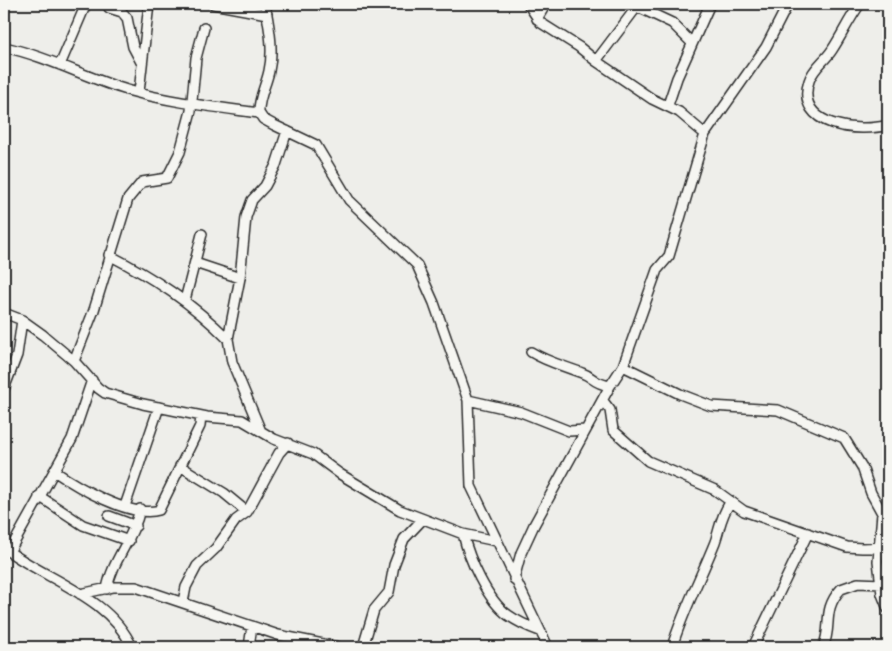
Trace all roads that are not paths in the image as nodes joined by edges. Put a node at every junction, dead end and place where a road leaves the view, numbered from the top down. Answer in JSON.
{"nodes":[{"id":1,"x":86,"y":4,"type":"edge"},
{"id":2,"x":108,"y":4,"type":"edge"},
{"id":3,"x":149,"y":4,"type":"edge"},
{"id":4,"x":213,"y":4,"type":"edge"},
{"id":5,"x":265,"y":4,"type":"edge"},
{"id":6,"x":528,"y":4,"type":"edge"},
{"id":7,"x":546,"y":4,"type":"edge"},
{"id":8,"x":710,"y":4,"type":"edge"},
{"id":9,"x":788,"y":4,"type":"edge"},
{"id":10,"x":860,"y":4,"type":"edge"},
{"id":11,"x":638,"y":6,"type":"edge"},
{"id":12,"x":267,"y":14,"type":"junction"},
{"id":13,"x":537,"y":19,"type":"junction"},
{"id":14,"x":204,"y":28,"type":"dead end"},
{"id":15,"x":692,"y":44,"type":"junction"},
{"id":16,"x":4,"y":47,"type":"edge"},
{"id":17,"x":596,"y":61,"type":"junction"},
{"id":18,"x":60,"y":65,"type":"junction"},
{"id":19,"x":142,"y":65,"type":"junction"},
{"id":20,"x":139,"y":92,"type":"junction"},
{"id":21,"x":194,"y":103,"type":"junction"},
{"id":22,"x":668,"y":105,"type":"junction"},
{"id":23,"x":259,"y":113,"type":"junction"},
{"id":24,"x":888,"y":125,"type":"edge"},
{"id":25,"x":287,"y":131,"type":"junction"},
{"id":26,"x":704,"y":134,"type":"junction"},
{"id":27,"x":202,"y":234,"type":"dead end"},
{"id":28,"x":109,"y":255,"type":"junction"},
{"id":29,"x":195,"y":263,"type":"junction"},
{"id":30,"x":240,"y":278,"type":"junction"},
{"id":31,"x":185,"y":300,"type":"junction"},
{"id":32,"x":4,"y":313,"type":"edge"},
{"id":33,"x":22,"y":320,"type":"junction"},
{"id":34,"x":228,"y":339,"type":"junction"},
{"id":35,"x":530,"y":352,"type":"dead end"},
{"id":36,"x":74,"y":361,"type":"junction"},
{"id":37,"x":623,"y":366,"type":"junction"},
{"id":38,"x":92,"y":380,"type":"junction"},
{"id":39,"x":610,"y":386,"type":"junction"},
{"id":40,"x":4,"y":389,"type":"edge"},
{"id":41,"x":468,"y":400,"type":"junction"},
{"id":42,"x":603,"y":402,"type":"junction"},
{"id":43,"x":159,"y":407,"type":"junction"},
{"id":44,"x":201,"y":416,"type":"junction"},
{"id":45,"x":260,"y":429,"type":"junction"},
{"id":46,"x":586,"y":430,"type":"junction"},
{"id":47,"x":288,"y":443,"type":"junction"},
{"id":48,"x":180,"y":466,"type":"junction"},
{"id":49,"x":54,"y":470,"type":"junction"},
{"id":50,"x":39,"y":496,"type":"junction"},
{"id":51,"x":730,"y":503,"type":"junction"},
{"id":52,"x":125,"y":506,"type":"junction"},
{"id":53,"x":140,"y":509,"type":"junction"},
{"id":54,"x":247,"y":512,"type":"junction"},
{"id":55,"x":109,"y":516,"type":"dead end"},
{"id":56,"x":422,"y":520,"type":"junction"},
{"id":57,"x":136,"y":526,"type":"junction"},
{"id":58,"x":808,"y":533,"type":"junction"},
{"id":59,"x":463,"y":534,"type":"junction"},
{"id":60,"x":129,"y":541,"type":"junction"},
{"id":61,"x":496,"y":541,"type":"junction"},
{"id":62,"x":884,"y":547,"type":"edge"},
{"id":63,"x":6,"y":550,"type":"edge"},
{"id":64,"x":514,"y":580,"type":"junction"},
{"id":65,"x":885,"y":580,"type":"edge"},
{"id":66,"x":107,"y":588,"type":"junction"},
{"id":67,"x":80,"y":594,"type":"junction"},
{"id":68,"x":182,"y":602,"type":"junction"},
{"id":69,"x":888,"y":609,"type":"edge"},
{"id":70,"x":252,"y":626,"type":"junction"},
{"id":71,"x":540,"y":632,"type":"junction"},
{"id":72,"x":132,"y":647,"type":"edge"},
{"id":73,"x":249,"y":647,"type":"edge"},
{"id":74,"x":338,"y":647,"type":"edge"},
{"id":75,"x":362,"y":647,"type":"edge"},
{"id":76,"x":548,"y":647,"type":"edge"},
{"id":77,"x":672,"y":647,"type":"edge"},
{"id":78,"x":754,"y":647,"type":"edge"},
{"id":79,"x":823,"y":647,"type":"edge"}],
"edges":[{"from":1,"to":18,"type":"street"},
{"from":2,"to":19,"type":"street"},
{"from":3,"to":19,"type":"street"},
{"from":4,"to":12,"type":"street"},
{"from":5,"to":12,"type":"street"},
{"from":6,"to":13,"type":"street"},
{"from":7,"to":13,"type":"street"},
{"from":8,"to":15,"type":"street"},
{"from":9,"to":26,"type":"street"},
{"from":10,"to":24,"type":"street"},
{"from":11,"to":15,"type":"street"},
{"from":11,"to":17,"type":"street"},
{"from":12,"to":23,"type":"street"},
{"from":13,"to":17,"type":"street"},
{"from":14,"to":21,"type":"street"},
{"from":15,"to":22,"type":"street"},
{"from":16,"to":18,"type":"street"},
{"from":17,"to":22,"type":"street"},
{"from":18,"to":20,"type":"street"},
{"from":19,"to":20,"type":"street"},
{"from":20,"to":21,"type":"street"},
{"from":21,"to":23,"type":"street"},
{"from":21,"to":28,"type":"street"},
{"from":22,"to":26,"type":"street"},
{"from":23,"to":25,"type":"street"},
{"from":25,"to":30,"type":"street"},
{"from":25,"to":41,"type":"street"},
{"from":26,"to":37,"type":"street"},
{"from":27,"to":29,"type":"street"},
{"from":28,"to":31,"type":"street"},
{"from":28,"to":36,"type":"street"},
{"from":29,"to":30,"type":"street"},
{"from":29,"to":31,"type":"street"},
{"from":30,"to":34,"type":"street"},
{"from":31,"to":34,"type":"street"},
{"from":32,"to":33,"type":"street"},
{"from":33,"to":36,"type":"street"},
{"from":33,"to":40,"type":"street"},
{"from":34,"to":45,"type":"street"},
{"from":35,"to":39,"type":"street"},
{"from":36,"to":38,"type":"street"},
{"from":37,"to":39,"type":"street"},
{"from":37,"to":62,"type":"street"},
{"from":38,"to":43,"type":"street"},
{"from":38,"to":49,"type":"street"},
{"from":39,"to":42,"type":"street"},
{"from":41,"to":46,"type":"street"},
{"from":41,"to":61,"type":"street"},
{"from":42,"to":46,"type":"street"},
{"from":42,"to":51,"type":"street"},
{"from":43,"to":44,"type":"street"},
{"from":43,"to":52,"type":"street"},
{"from":44,"to":45,"type":"street"},
{"from":44,"to":48,"type":"street"},
{"from":45,"to":47,"type":"street"},
{"from":46,"to":64,"type":"street"},
{"from":47,"to":54,"type":"street"},
{"from":47,"to":56,"type":"street"},
{"from":48,"to":53,"type":"street"},
{"from":48,"to":54,"type":"street"},
{"from":49,"to":50,"type":"street"},
{"from":49,"to":52,"type":"street"},
{"from":50,"to":60,"type":"street"},
{"from":50,"to":63,"type":"street"},
{"from":51,"to":58,"type":"street"},
{"from":51,"to":77,"type":"street"},
{"from":52,"to":53,"type":"street"},
{"from":53,"to":57,"type":"street"},
{"from":54,"to":68,"type":"street"},
{"from":55,"to":57,"type":"street"},
{"from":56,"to":59,"type":"street"},
{"from":56,"to":75,"type":"street"},
{"from":57,"to":60,"type":"street"},
{"from":58,"to":62,"type":"street"},
{"from":58,"to":78,"type":"street"},
{"from":59,"to":61,"type":"street"},
{"from":59,"to":71,"type":"street"},
{"from":60,"to":66,"type":"street"},
{"from":61,"to":64,"type":"street"},
{"from":62,"to":65,"type":"street"},
{"from":63,"to":67,"type":"street"},
{"from":64,"to":71,"type":"street"},
{"from":65,"to":69,"type":"street"},
{"from":65,"to":79,"type":"street"},
{"from":66,"to":67,"type":"street"},
{"from":66,"to":68,"type":"street"},
{"from":67,"to":72,"type":"street"},
{"from":68,"to":70,"type":"street"},
{"from":70,"to":73,"type":"street"},
{"from":70,"to":74,"type":"street"},
{"from":71,"to":76,"type":"street"}]}
